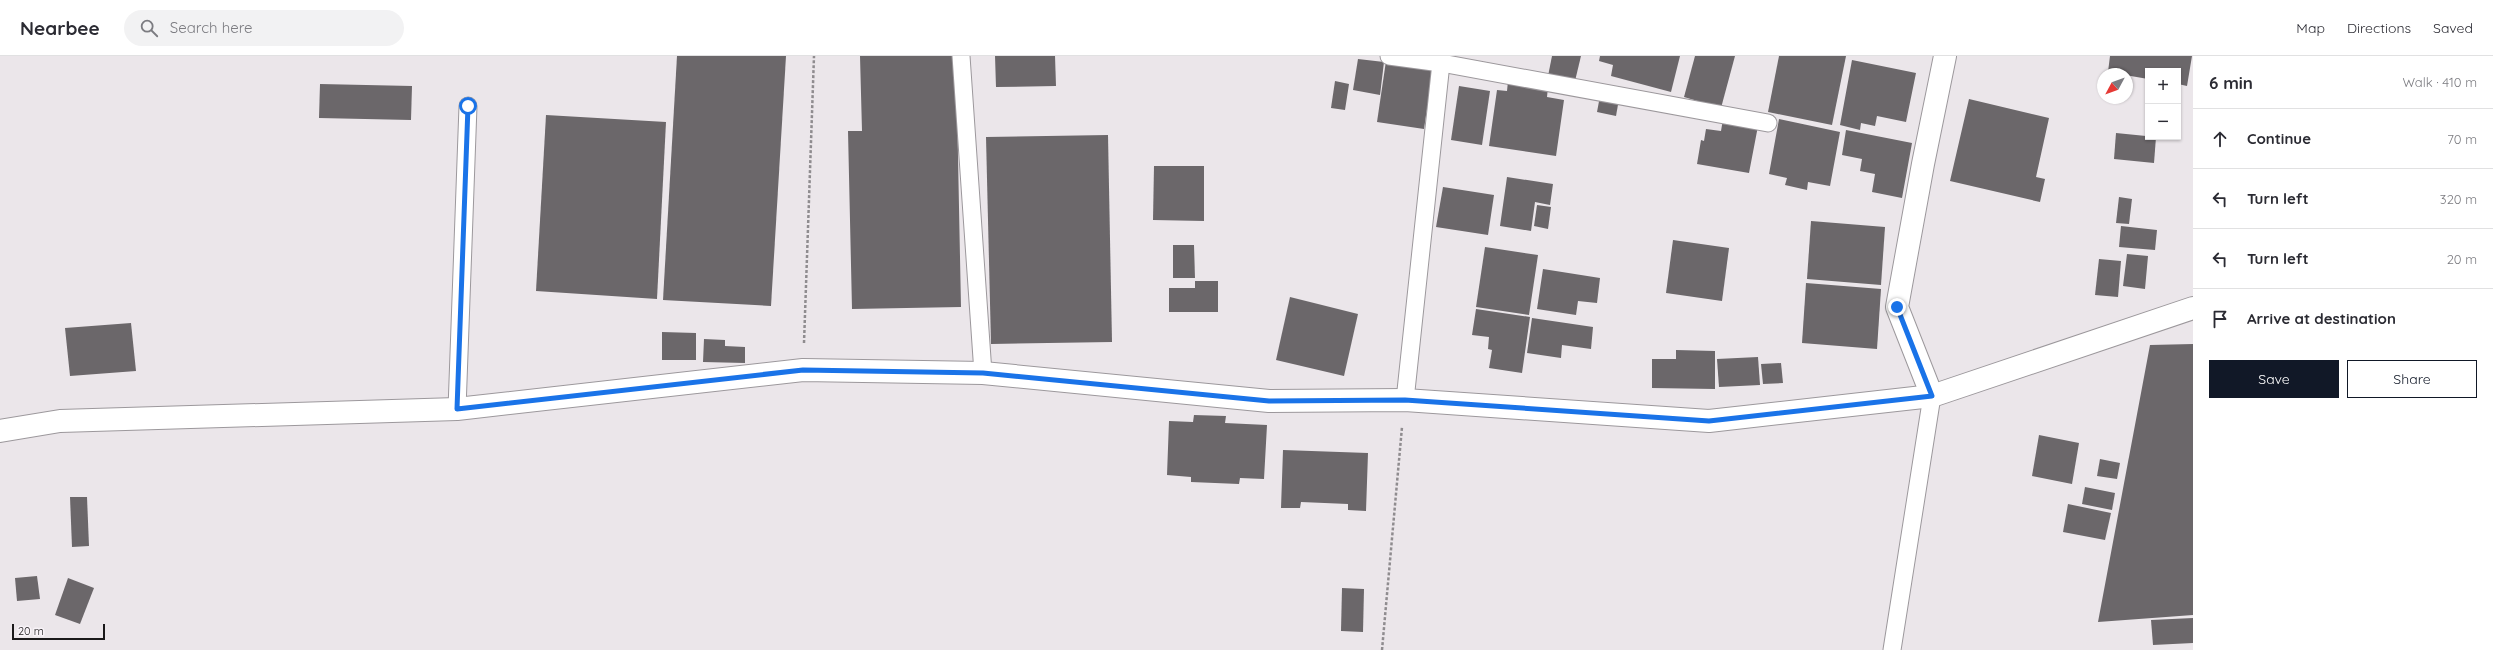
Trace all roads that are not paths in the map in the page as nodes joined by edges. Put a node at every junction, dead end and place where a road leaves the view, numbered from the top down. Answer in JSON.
{"nodes":[{"id":1,"x":961,"y":56,"type":"edge"},
{"id":2,"x":1389,"y":56,"type":"edge"},
{"id":3,"x":1945,"y":56,"type":"edge"},
{"id":4,"x":1441,"y":63,"type":"junction"},
{"id":5,"x":468,"y":106,"type":"dead end"},
{"id":6,"x":1768,"y":123,"type":"dead end"},
{"id":7,"x":2193,"y":308,"type":"edge"},
{"id":8,"x":983,"y":373,"type":"junction"},
{"id":9,"x":1932,"y":396,"type":"junction"},
{"id":10,"x":1405,"y":400,"type":"junction"},
{"id":11,"x":457,"y":409,"type":"junction"},
{"id":12,"x":0,"y":431,"type":"edge"},
{"id":13,"x":1892,"y":650,"type":"edge"}],
"edges":[{"from":1,"to":8,"type":"lane"},
{"from":2,"to":4,"type":"lane"},
{"from":3,"to":9,"type":"street"},
{"from":4,"to":6,"type":"lane"},
{"from":4,"to":10,"type":"lane"},
{"from":5,"to":11,"type":"lane"},
{"from":7,"to":9,"type":"street"},
{"from":8,"to":10,"type":"street"},
{"from":8,"to":11,"type":"street"},
{"from":9,"to":10,"type":"street"},
{"from":9,"to":13,"type":"lane"},
{"from":11,"to":12,"type":"street"}]}
